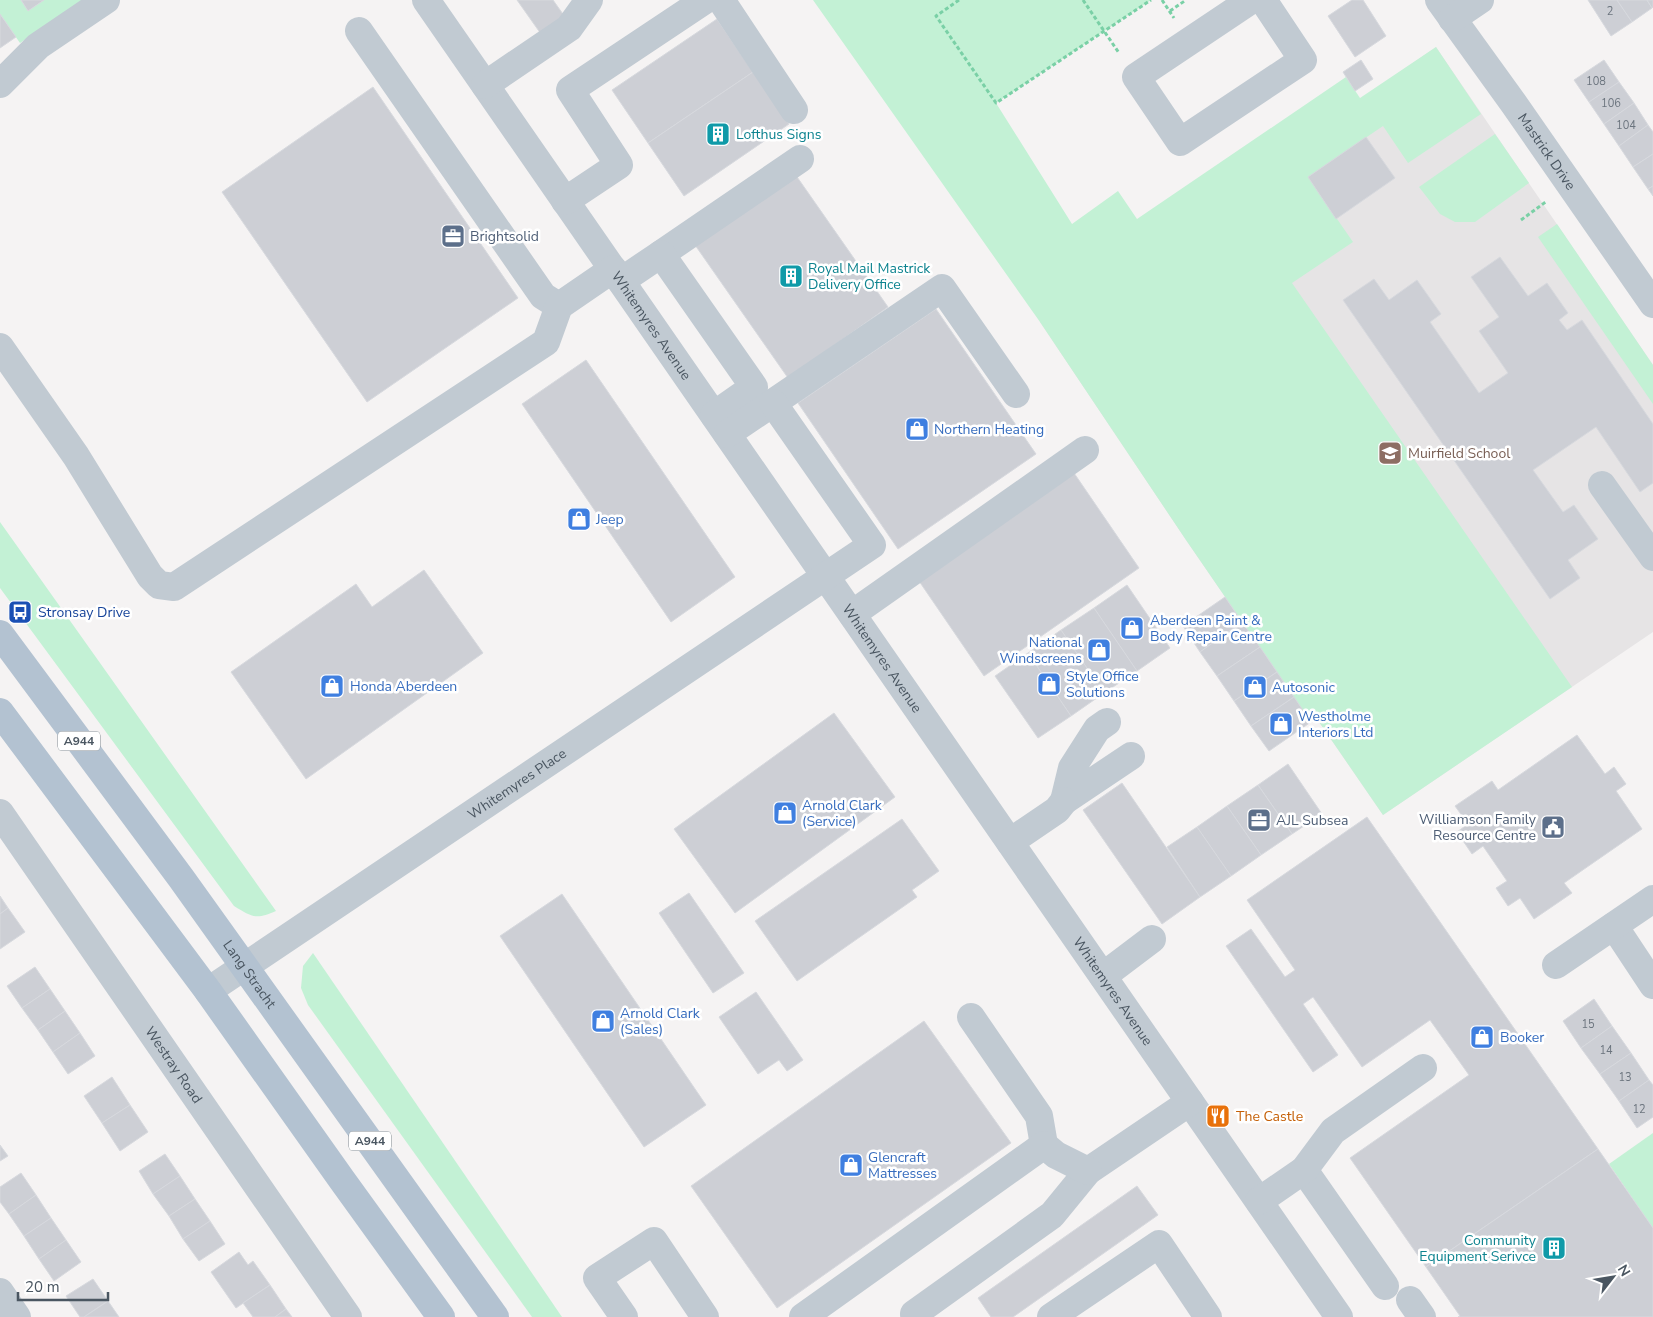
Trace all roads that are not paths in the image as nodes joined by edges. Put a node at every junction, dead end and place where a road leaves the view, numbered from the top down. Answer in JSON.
{"nodes":[{"id":1,"x":106,"y":0,"type":"edge"},
{"id":2,"x":426,"y":0,"type":"edge"},
{"id":3,"x":590,"y":0,"type":"edge"},
{"id":4,"x":705,"y":0,"type":"edge"},
{"id":5,"x":720,"y":0,"type":"edge"},
{"id":6,"x":1251,"y":0,"type":"edge"},
{"id":7,"x":1263,"y":0,"type":"edge"},
{"id":8,"x":1480,"y":0,"type":"edge"},
{"id":9,"x":1446,"y":10,"type":"edge"},
{"id":10,"x":359,"y":31,"type":"dead end"},
{"id":11,"x":0,"y":84,"type":"edge"},
{"id":12,"x":485,"y":85,"type":"junction"},
{"id":13,"x":794,"y":110,"type":"dead end"},
{"id":14,"x":800,"y":159,"type":"dead end"},
{"id":15,"x":565,"y":201,"type":"junction"},
{"id":16,"x":661,"y":254,"type":"junction"},
{"id":17,"x":617,"y":275,"type":"junction"},
{"id":18,"x":1653,"y":304,"type":"edge"},
{"id":19,"x":559,"y":306,"type":"junction"},
{"id":20,"x":0,"y":348,"type":"edge"},
{"id":21,"x":1016,"y":394,"type":"dead end"},
{"id":22,"x":772,"y":403,"type":"junction"},
{"id":23,"x":720,"y":424,"type":"junction"},
{"id":24,"x":1085,"y":450,"type":"dead end"},
{"id":25,"x":1602,"y":485,"type":"dead end"},
{"id":26,"x":1653,"y":557,"type":"edge"},
{"id":27,"x":826,"y":577,"type":"junction"},
{"id":28,"x":852,"y":614,"type":"junction"},
{"id":29,"x":0,"y":634,"type":"edge"},
{"id":30,"x":0,"y":712,"type":"edge"},
{"id":31,"x":1107,"y":722,"type":"dead end"},
{"id":32,"x":1130,"y":756,"type":"dead end"},
{"id":33,"x":1064,"y":801,"type":"junction"},
{"id":34,"x":0,"y":813,"type":"edge"},
{"id":35,"x":1010,"y":842,"type":"junction"},
{"id":36,"x":1653,"y":899,"type":"edge"},
{"id":37,"x":1614,"y":926,"type":"junction"},
{"id":38,"x":1152,"y":939,"type":"dead end"},
{"id":39,"x":1556,"y":965,"type":"dead end"},
{"id":40,"x":244,"y":966,"type":"junction"},
{"id":41,"x":1102,"y":976,"type":"junction"},
{"id":42,"x":1653,"y":985,"type":"edge"},
{"id":43,"x":208,"y":991,"type":"junction"},
{"id":44,"x":971,"y":1017,"type":"dead end"},
{"id":45,"x":1423,"y":1068,"type":"dead end"},
{"id":46,"x":1190,"y":1102,"type":"junction"},
{"id":47,"x":1044,"y":1145,"type":"junction"},
{"id":48,"x":1304,"y":1170,"type":"junction"},
{"id":49,"x":1088,"y":1171,"type":"junction"},
{"id":50,"x":1259,"y":1201,"type":"junction"},
{"id":51,"x":1385,"y":1286,"type":"dead end"},
{"id":52,"x":0,"y":1292,"type":"edge"},
{"id":53,"x":912,"y":1316,"type":"edge"},
{"id":54,"x":17,"y":1317,"type":"edge"},
{"id":55,"x":348,"y":1317,"type":"edge"},
{"id":56,"x":441,"y":1317,"type":"edge"},
{"id":57,"x":495,"y":1317,"type":"edge"},
{"id":58,"x":624,"y":1317,"type":"edge"},
{"id":59,"x":705,"y":1317,"type":"edge"},
{"id":60,"x":803,"y":1317,"type":"edge"},
{"id":61,"x":1051,"y":1317,"type":"edge"},
{"id":62,"x":1208,"y":1317,"type":"edge"},
{"id":63,"x":1339,"y":1317,"type":"edge"}],
"edges":[{"from":1,"to":11,"type":"street"},
{"from":2,"to":12,"type":"street","name":"Whitemyres Avenue"},
{"from":3,"to":12,"type":"street"},
{"from":4,"to":15,"type":"street"},
{"from":5,"to":13,"type":"street"},
{"from":6,"to":7,"type":"street"},
{"from":8,"to":9,"type":"street"},
{"from":9,"to":18,"type":"street","name":"Mastrick Drive"},
{"from":10,"to":19,"type":"street"},
{"from":12,"to":15,"type":"street","name":"Whitemyres Avenue"},
{"from":14,"to":16,"type":"street"},
{"from":15,"to":17,"type":"street","name":"Whitemyres Avenue"},
{"from":16,"to":17,"type":"street"},
{"from":16,"to":23,"type":"street"},
{"from":17,"to":19,"type":"street"},
{"from":17,"to":23,"type":"street","name":"Whitemyres Avenue"},
{"from":19,"to":20,"type":"street"},
{"from":21,"to":22,"type":"street"},
{"from":22,"to":23,"type":"street"},
{"from":22,"to":27,"type":"street","name":"Whitemyres Place"},
{"from":23,"to":27,"type":"street","name":"Whitemyres Avenue"},
{"from":24,"to":28,"type":"street"},
{"from":25,"to":26,"type":"street"},
{"from":27,"to":28,"type":"street","name":"Whitemyres Avenue"},
{"from":27,"to":40,"type":"street","name":"Whitemyres Place"},
{"from":28,"to":35,"type":"street","name":"Whitemyres Avenue"},
{"from":29,"to":40,"type":"main road","name":"Lang Stracht","number":"A944"},
{"from":30,"to":43,"type":"main road"},
{"from":31,"to":33,"type":"street"},
{"from":32,"to":33,"type":"street"},
{"from":33,"to":35,"type":"street"},
{"from":34,"to":55,"type":"street","name":"Westray Road"},
{"from":35,"to":41,"type":"street","name":"Whitemyres Avenue"},
{"from":36,"to":37,"type":"street"},
{"from":37,"to":39,"type":"street"},
{"from":37,"to":42,"type":"street"},
{"from":38,"to":41,"type":"street"},
{"from":40,"to":43,"type":"street","name":"Whitemyres Place"},
{"from":40,"to":57,"type":"main road","name":"Lang Stracht","number":"A944"},
{"from":41,"to":46,"type":"street","name":"Whitemyres Avenue"},
{"from":43,"to":56,"type":"main road"},
{"from":44,"to":47,"type":"street"},
{"from":45,"to":48,"type":"street"},
{"from":46,"to":49,"type":"street"},
{"from":46,"to":50,"type":"street","name":"Whitemyres Avenue"},
{"from":47,"to":49,"type":"street"},
{"from":47,"to":60,"type":"street"},
{"from":48,"to":50,"type":"street"},
{"from":48,"to":51,"type":"street"},
{"from":49,"to":53,"type":"street"},
{"from":50,"to":63,"type":"street","name":"Whitemyres Avenue"},
{"from":52,"to":54,"type":"street"},
{"from":58,"to":59,"type":"street"},
{"from":61,"to":62,"type":"street"}]}
